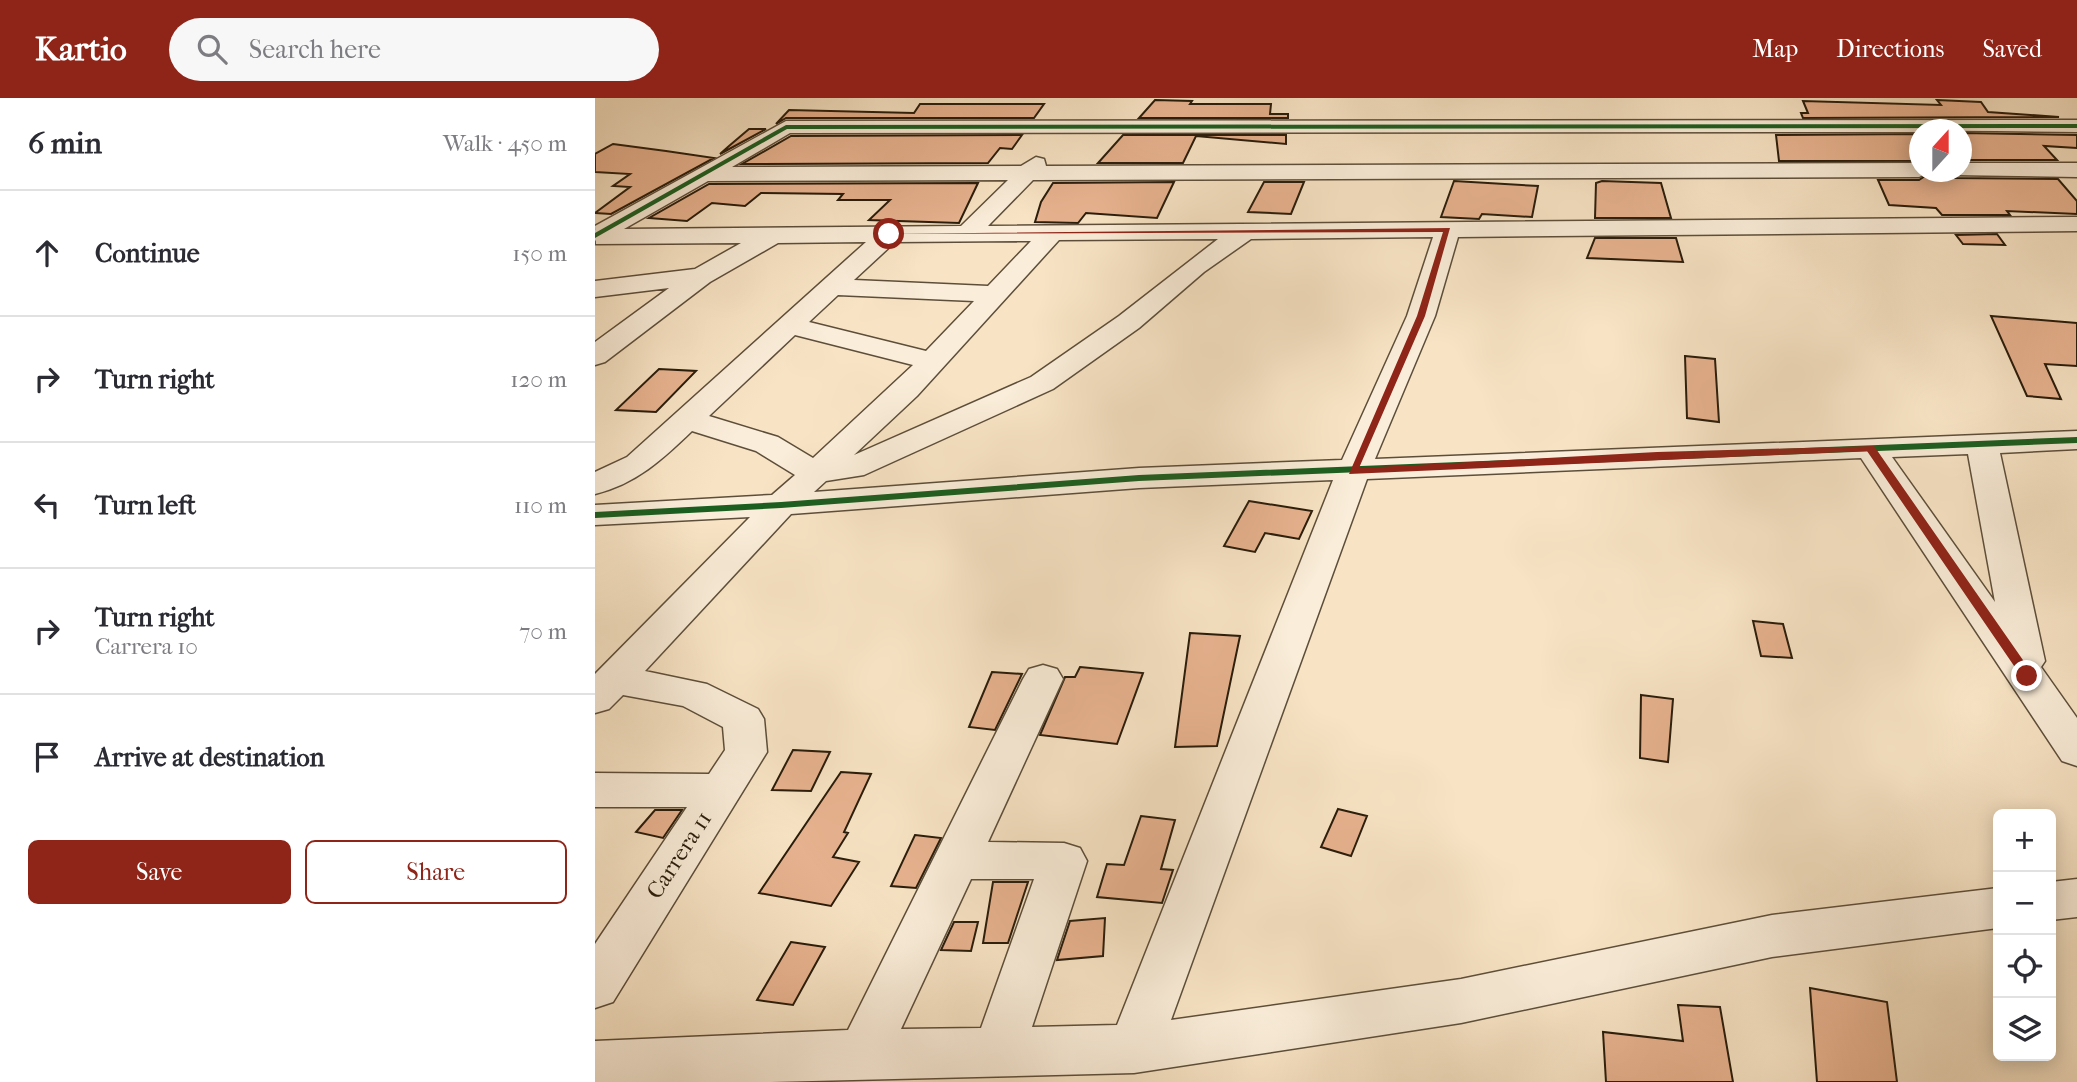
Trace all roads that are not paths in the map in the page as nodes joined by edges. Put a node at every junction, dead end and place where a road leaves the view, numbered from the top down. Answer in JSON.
{"nodes":[{"id":1,"x":1075,"y":127,"type":"junction"},
{"id":2,"x":1813,"y":127,"type":"junction"},
{"id":3,"x":2077,"y":127,"type":"edge"},
{"id":4,"x":1909,"y":170,"type":"edge"},
{"id":5,"x":1972,"y":170,"type":"edge"},
{"id":6,"x":2077,"y":170,"type":"edge"},
{"id":7,"x":1825,"y":171,"type":"junction"},
{"id":8,"x":1353,"y":172,"type":"junction"},
{"id":9,"x":1026,"y":173,"type":"junction"},
{"id":10,"x":704,"y":174,"type":"junction"},
{"id":11,"x":1837,"y":208,"type":"junction"},
{"id":12,"x":2077,"y":224,"type":"edge"},
{"id":13,"x":1247,"y":230,"type":"junction"},
{"id":14,"x":1327,"y":230,"type":"junction"},
{"id":15,"x":1448,"y":230,"type":"junction"},
{"id":16,"x":969,"y":232,"type":"junction"},
{"id":17,"x":1053,"y":232,"type":"junction"},
{"id":18,"x":889,"y":234,"type":"junction"},
{"id":19,"x":773,"y":235,"type":"junction"},
{"id":20,"x":595,"y":237,"type":"edge"},
{"id":21,"x":701,"y":276,"type":"junction"},
{"id":22,"x":830,"y":287,"type":"junction"},
{"id":23,"x":595,"y":289,"type":"edge"},
{"id":24,"x":995,"y":293,"type":"junction"},
{"id":25,"x":787,"y":326,"type":"junction"},
{"id":26,"x":595,"y":356,"type":"edge"},
{"id":27,"x":932,"y":361,"type":"junction"},
{"id":28,"x":687,"y":419,"type":"junction"},
{"id":29,"x":2077,"y":440,"type":"edge"},
{"id":30,"x":1982,"y":443,"type":"junction"},
{"id":31,"x":1870,"y":448,"type":"junction"},
{"id":32,"x":1353,"y":472,"type":"junction"},
{"id":33,"x":815,"y":474,"type":"junction"},
{"id":34,"x":597,"y":482,"type":"edge"},
{"id":35,"x":781,"y":505,"type":"junction"},
{"id":36,"x":595,"y":515,"type":"edge"},
{"id":37,"x":2027,"y":676,"type":"junction"},
{"id":38,"x":1043,"y":679,"type":"dead end"},
{"id":39,"x":604,"y":689,"type":"edge"},
{"id":40,"x":2077,"y":750,"type":"edge"},
{"id":41,"x":595,"y":790,"type":"edge"},
{"id":42,"x":721,"y":791,"type":"junction"},
{"id":43,"x":956,"y":860,"type":"junction"},
{"id":44,"x":2077,"y":898,"type":"edge"},
{"id":45,"x":2056,"y":900,"type":"edge"},
{"id":46,"x":1993,"y":909,"type":"edge"},
{"id":47,"x":595,"y":986,"type":"edge"},
{"id":48,"x":1134,"y":1049,"type":"junction"},
{"id":49,"x":998,"y":1052,"type":"junction"},
{"id":50,"x":863,"y":1054,"type":"junction"},
{"id":51,"x":595,"y":1065,"type":"edge"}],
"edges":[{"from":1,"to":2,"type":"street"},
{"from":1,"to":9,"type":"street"},
{"from":1,"to":10,"type":"street"},
{"from":2,"to":3,"type":"street"},
{"from":2,"to":7,"type":"street"},
{"from":4,"to":7,"type":"street"},
{"from":5,"to":6,"type":"street"},
{"from":7,"to":8,"type":"street"},
{"from":7,"to":11,"type":"street"},
{"from":8,"to":9,"type":"street"},
{"from":8,"to":14,"type":"street"},
{"from":9,"to":10,"type":"street"},
{"from":9,"to":16,"type":"street"},
{"from":10,"to":20,"type":"street"},
{"from":11,"to":12,"type":"street"},
{"from":11,"to":15,"type":"street"},
{"from":13,"to":14,"type":"street"},
{"from":13,"to":17,"type":"street"},
{"from":13,"to":33,"type":"street"},
{"from":14,"to":15,"type":"street"},
{"from":15,"to":32,"type":"street"},
{"from":16,"to":17,"type":"street"},
{"from":16,"to":18,"type":"street"},
{"from":17,"to":24,"type":"street"},
{"from":18,"to":19,"type":"street"},
{"from":18,"to":22,"type":"street"},
{"from":19,"to":20,"type":"street"},
{"from":19,"to":21,"type":"street"},
{"from":21,"to":23,"type":"street"},
{"from":21,"to":26,"type":"street"},
{"from":22,"to":24,"type":"street"},
{"from":22,"to":25,"type":"street"},
{"from":24,"to":27,"type":"street"},
{"from":25,"to":27,"type":"street"},
{"from":25,"to":28,"type":"street"},
{"from":27,"to":33,"type":"street"},
{"from":28,"to":33,"type":"street"},
{"from":28,"to":34,"type":"street"},
{"from":29,"to":30,"type":"street"},
{"from":30,"to":31,"type":"street"},
{"from":30,"to":37,"type":"street"},
{"from":31,"to":32,"type":"street"},
{"from":31,"to":37,"type":"street"},
{"from":32,"to":35,"type":"street"},
{"from":32,"to":48,"type":"street"},
{"from":33,"to":35,"type":"street"},
{"from":35,"to":36,"type":"street"},
{"from":35,"to":39,"type":"street"},
{"from":37,"to":40,"type":"street"},
{"from":38,"to":43,"type":"street"},
{"from":39,"to":42,"type":"street","name":"Carrera 11"},
{"from":41,"to":42,"type":"street"},
{"from":42,"to":47,"type":"street","name":"Carrera 11"},
{"from":43,"to":49,"type":"street"},
{"from":43,"to":50,"type":"street"},
{"from":44,"to":45,"type":"street"},
{"from":46,"to":48,"type":"street"},
{"from":48,"to":49,"type":"street"},
{"from":49,"to":50,"type":"street"},
{"from":50,"to":51,"type":"street"}]}
